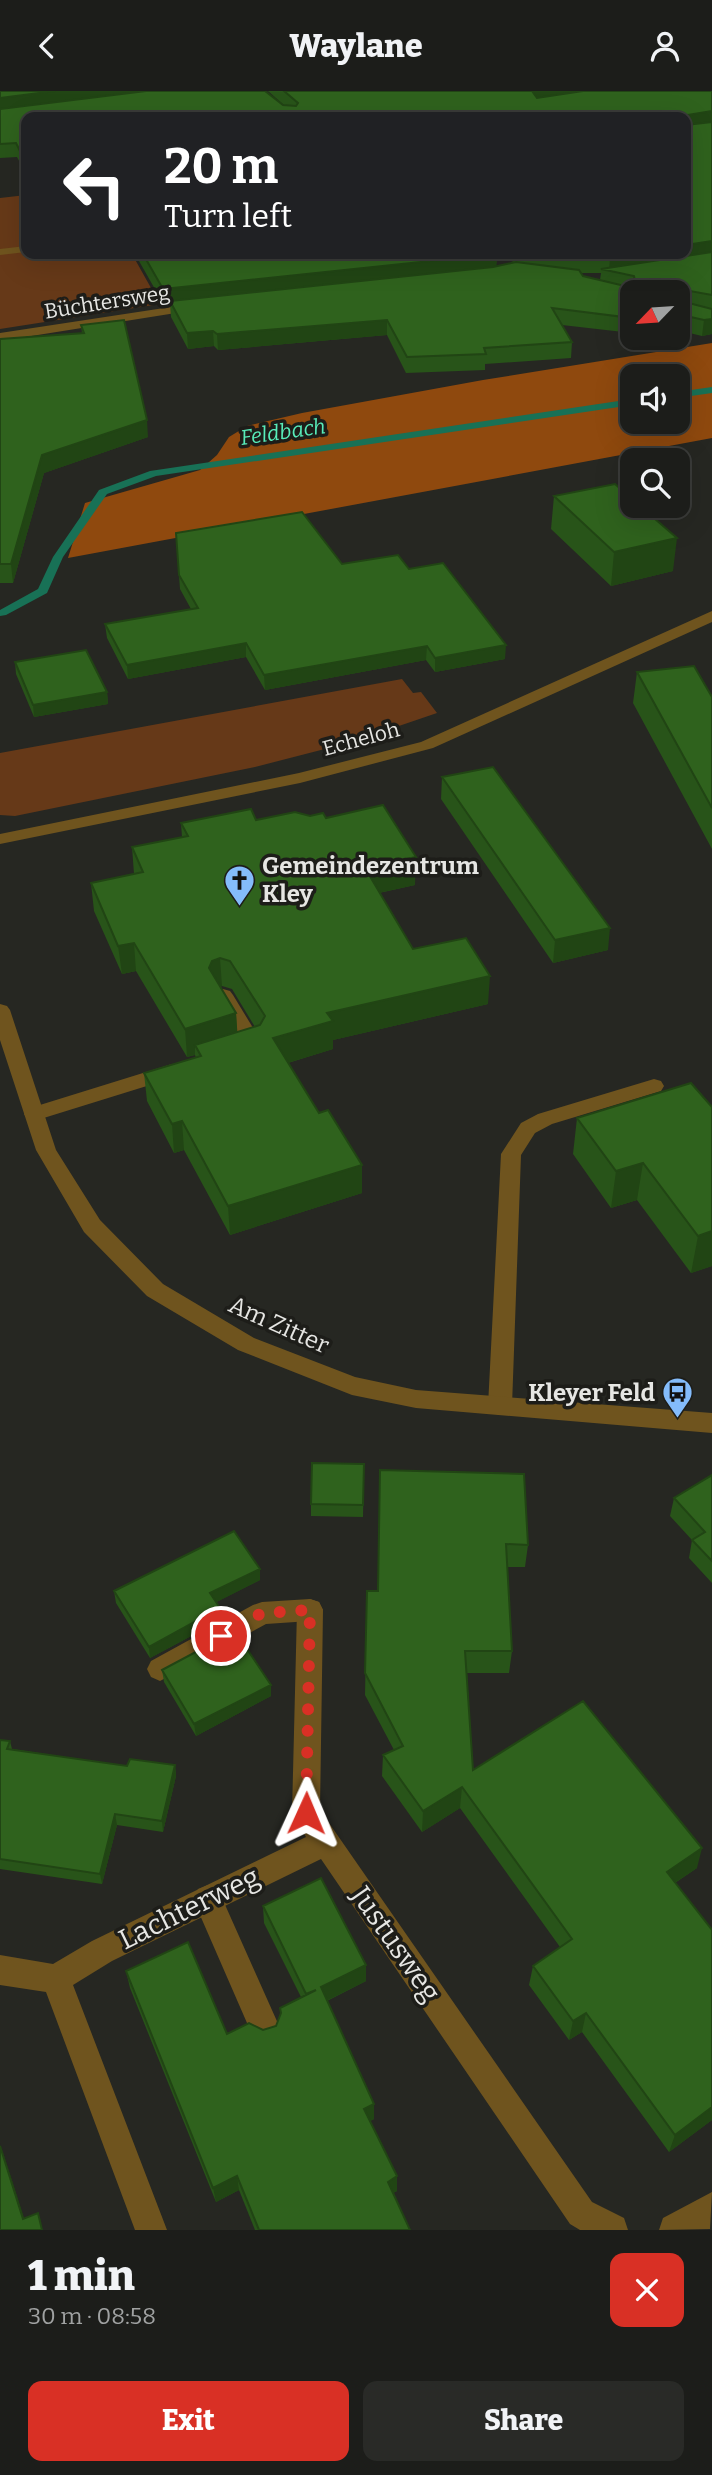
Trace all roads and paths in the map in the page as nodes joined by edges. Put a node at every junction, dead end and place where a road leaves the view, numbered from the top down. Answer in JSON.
{"nodes":[{"id":1,"x":21,"y":250,"type":"edge"},
{"id":2,"x":0,"y":252,"type":"edge"},
{"id":3,"x":207,"y":306,"type":"edge"},
{"id":4,"x":0,"y":337,"type":"edge"},
{"id":5,"x":712,"y":616,"type":"edge"},
{"id":6,"x":0,"y":839,"type":"edge"},
{"id":7,"x":223,"y":995,"type":"edge"},
{"id":8,"x":0,"y":1010,"type":"edge"},
{"id":9,"x":229,"y":1053,"type":"edge"},
{"id":10,"x":191,"y":1065,"type":"edge"},
{"id":11,"x":654,"y":1086,"type":"dead end"},
{"id":12,"x":34,"y":1114,"type":"junction"},
{"id":13,"x":500,"y":1406,"type":"junction"},
{"id":14,"x":712,"y":1423,"type":"edge"},
{"id":15,"x":160,"y":1669,"type":"edge"},
{"id":16,"x":325,"y":1842,"type":"junction"},
{"id":17,"x":208,"y":1899,"type":"junction"},
{"id":18,"x":0,"y":1970,"type":"edge"},
{"id":19,"x":56,"y":1979,"type":"junction"},
{"id":20,"x":265,"y":2028,"type":"edge"},
{"id":21,"x":712,"y":2207,"type":"edge"},
{"id":22,"x":151,"y":2230,"type":"edge"},
{"id":23,"x":612,"y":2230,"type":"edge"},
{"id":24,"x":675,"y":2230,"type":"edge"}],
"edges":[{"from":1,"to":2,"type":"street"},
{"from":3,"to":4,"type":"street","name":"Büchtersweg"},
{"from":5,"to":6,"type":"street","name":"Echeloh"},
{"from":7,"to":9,"type":"street"},
{"from":8,"to":12,"type":"street","name":"Am Zitter"},
{"from":10,"to":12,"type":"street"},
{"from":11,"to":13,"type":"street"},
{"from":12,"to":13,"type":"street","name":"Am Zitter"},
{"from":13,"to":14,"type":"street","name":"Am Zitter"},
{"from":15,"to":16,"type":"street","name":"Justusweg"},
{"from":16,"to":17,"type":"street","name":"Lachterweg"},
{"from":16,"to":23,"type":"street","name":"Justusweg"},
{"from":17,"to":19,"type":"street","name":"Lachterweg"},
{"from":17,"to":20,"type":"street"},
{"from":18,"to":19,"type":"street"},
{"from":19,"to":22,"type":"street"},
{"from":21,"to":24,"type":"street"}]}
